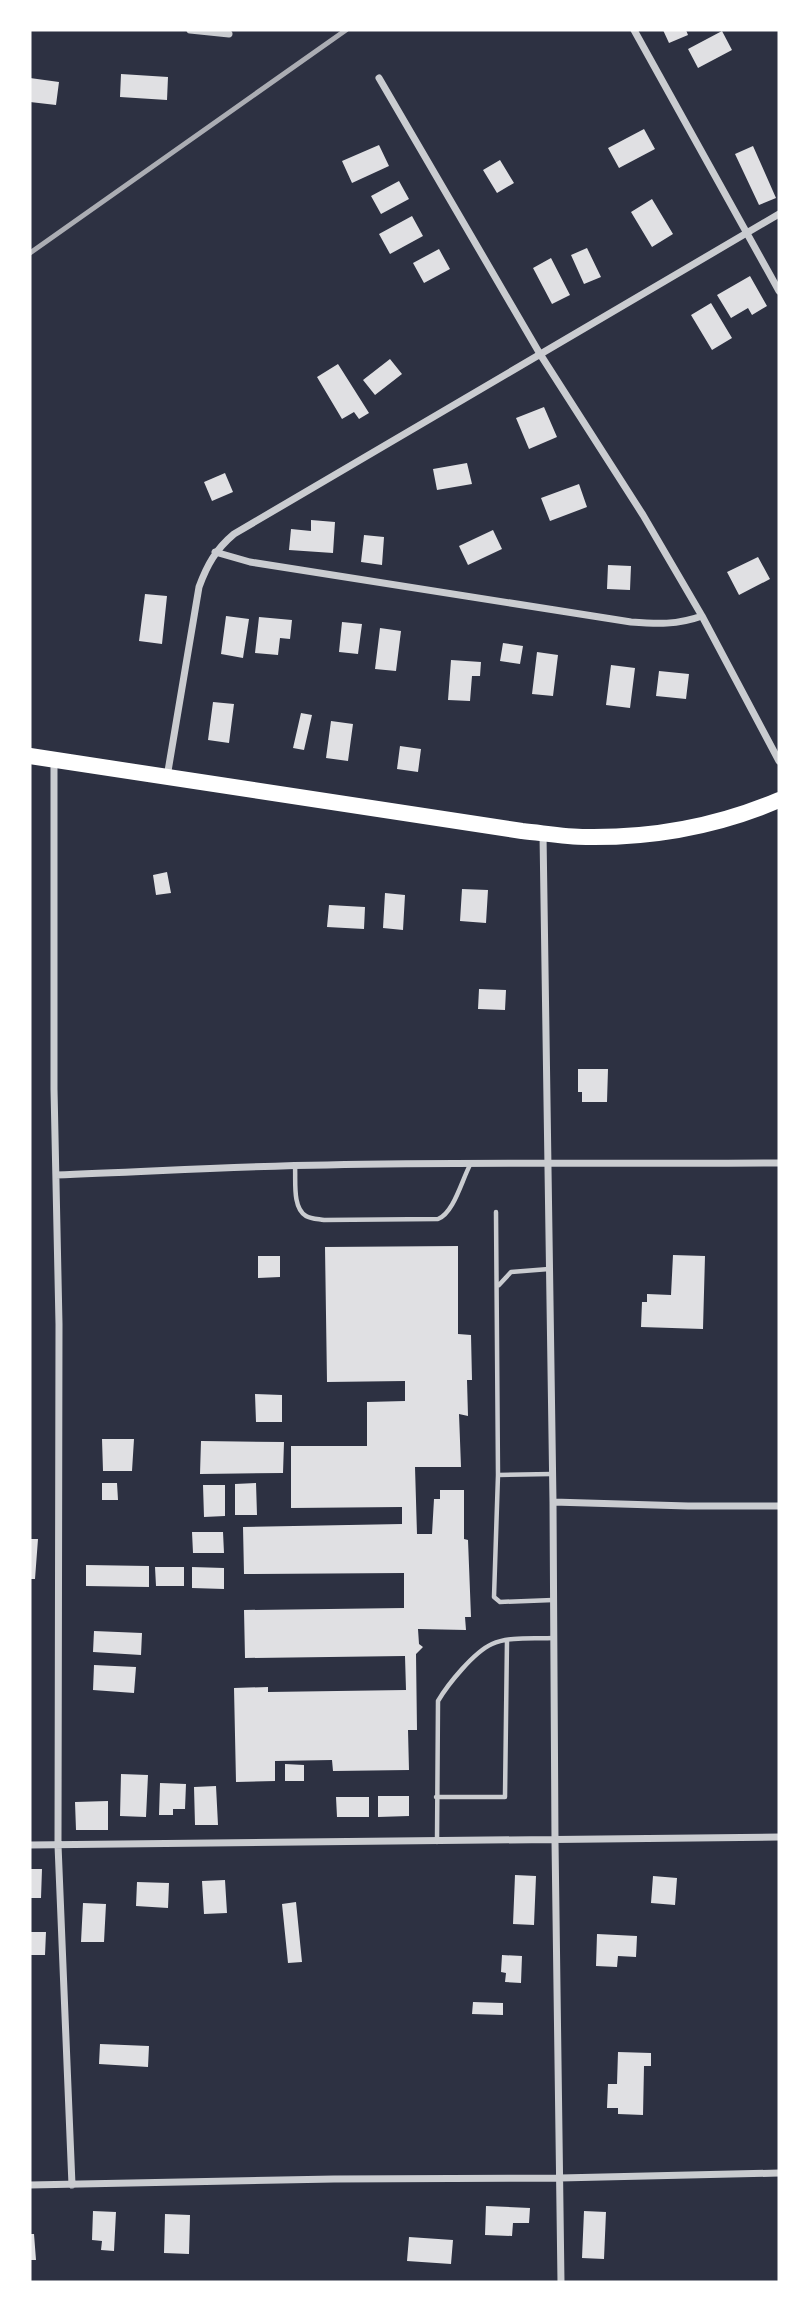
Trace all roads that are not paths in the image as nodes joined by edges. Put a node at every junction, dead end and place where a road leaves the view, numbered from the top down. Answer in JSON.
{"nodes":[{"id":1,"x":190,"y":30,"type":"edge"},
{"id":2,"x":634,"y":30,"type":"edge"},
{"id":3,"x":229,"y":34,"type":"dead end"},
{"id":4,"x":379,"y":78,"type":"dead end"},
{"id":5,"x":779,"y":214,"type":"edge"},
{"id":6,"x":746,"y":233,"type":"junction"},
{"id":7,"x":779,"y":291,"type":"edge"},
{"id":8,"x":540,"y":354,"type":"junction"},
{"id":9,"x":215,"y":552,"type":"junction"},
{"id":10,"x":702,"y":616,"type":"junction"},
{"id":11,"x":30,"y":756,"type":"edge"},
{"id":12,"x":54,"y":759,"type":"junction"},
{"id":13,"x":779,"y":761,"type":"edge"},
{"id":14,"x":167,"y":777,"type":"junction"},
{"id":15,"x":779,"y":800,"type":"edge"},
{"id":16,"x":543,"y":833,"type":"junction"},
{"id":17,"x":547,"y":1162,"type":"junction"},
{"id":18,"x":471,"y":1163,"type":"junction"},
{"id":19,"x":779,"y":1163,"type":"edge"},
{"id":20,"x":295,"y":1166,"type":"junction"},
{"id":21,"x":56,"y":1175,"type":"junction"},
{"id":22,"x":496,"y":1212,"type":"dead end"},
{"id":23,"x":549,"y":1269,"type":"junction"},
{"id":24,"x":497,"y":1289,"type":"junction"},
{"id":25,"x":552,"y":1474,"type":"junction"},
{"id":26,"x":498,"y":1475,"type":"junction"},
{"id":27,"x":553,"y":1502,"type":"junction"},
{"id":28,"x":779,"y":1506,"type":"edge"},
{"id":29,"x":553,"y":1600,"type":"junction"},
{"id":30,"x":554,"y":1638,"type":"junction"},
{"id":31,"x":508,"y":1640,"type":"junction"},
{"id":32,"x":436,"y":1797,"type":"junction"},
{"id":33,"x":779,"y":1837,"type":"edge"},
{"id":34,"x":555,"y":1841,"type":"junction"},
{"id":35,"x":437,"y":1842,"type":"junction"},
{"id":36,"x":30,"y":1845,"type":"edge"},
{"id":37,"x":58,"y":1845,"type":"junction"},
{"id":38,"x":779,"y":2174,"type":"edge"},
{"id":39,"x":560,"y":2178,"type":"junction"},
{"id":40,"x":30,"y":2185,"type":"edge"},
{"id":41,"x":72,"y":2185,"type":"junction"},
{"id":42,"x":561,"y":2282,"type":"edge"}],
"edges":[{"from":1,"to":3,"type":"street"},
{"from":2,"to":6,"type":"street"},
{"from":4,"to":8,"type":"street"},
{"from":5,"to":6,"type":"street"},
{"from":6,"to":7,"type":"street"},
{"from":6,"to":8,"type":"street"},
{"from":8,"to":9,"type":"street"},
{"from":8,"to":10,"type":"street"},
{"from":9,"to":10,"type":"street"},
{"from":9,"to":14,"type":"street"},
{"from":10,"to":13,"type":"street"},
{"from":11,"to":12,"type":"main road"},
{"from":12,"to":14,"type":"main road"},
{"from":12,"to":21,"type":"street"},
{"from":14,"to":16,"type":"main road"},
{"from":15,"to":16,"type":"main road"},
{"from":16,"to":17,"type":"street"},
{"from":17,"to":18,"type":"street"},
{"from":17,"to":19,"type":"street"},
{"from":17,"to":23,"type":"street"},
{"from":18,"to":20,"type":"street"},
{"from":18,"to":20,"type":"lane"},
{"from":20,"to":21,"type":"street"},
{"from":21,"to":37,"type":"street"},
{"from":22,"to":24,"type":"lane"},
{"from":23,"to":24,"type":"lane"},
{"from":23,"to":25,"type":"street"},
{"from":24,"to":26,"type":"lane"},
{"from":25,"to":26,"type":"lane"},
{"from":25,"to":27,"type":"street"},
{"from":26,"to":29,"type":"lane"},
{"from":27,"to":28,"type":"street"},
{"from":27,"to":29,"type":"street"},
{"from":29,"to":30,"type":"street"},
{"from":30,"to":31,"type":"lane"},
{"from":30,"to":34,"type":"street"},
{"from":31,"to":32,"type":"lane"},
{"from":31,"to":32,"type":"lane"},
{"from":32,"to":35,"type":"lane"},
{"from":33,"to":34,"type":"street"},
{"from":34,"to":35,"type":"street"},
{"from":34,"to":39,"type":"street"},
{"from":35,"to":37,"type":"street"},
{"from":36,"to":37,"type":"street"},
{"from":37,"to":41,"type":"street"},
{"from":38,"to":39,"type":"street"},
{"from":39,"to":41,"type":"street"},
{"from":39,"to":42,"type":"street"},
{"from":40,"to":41,"type":"street"}]}
